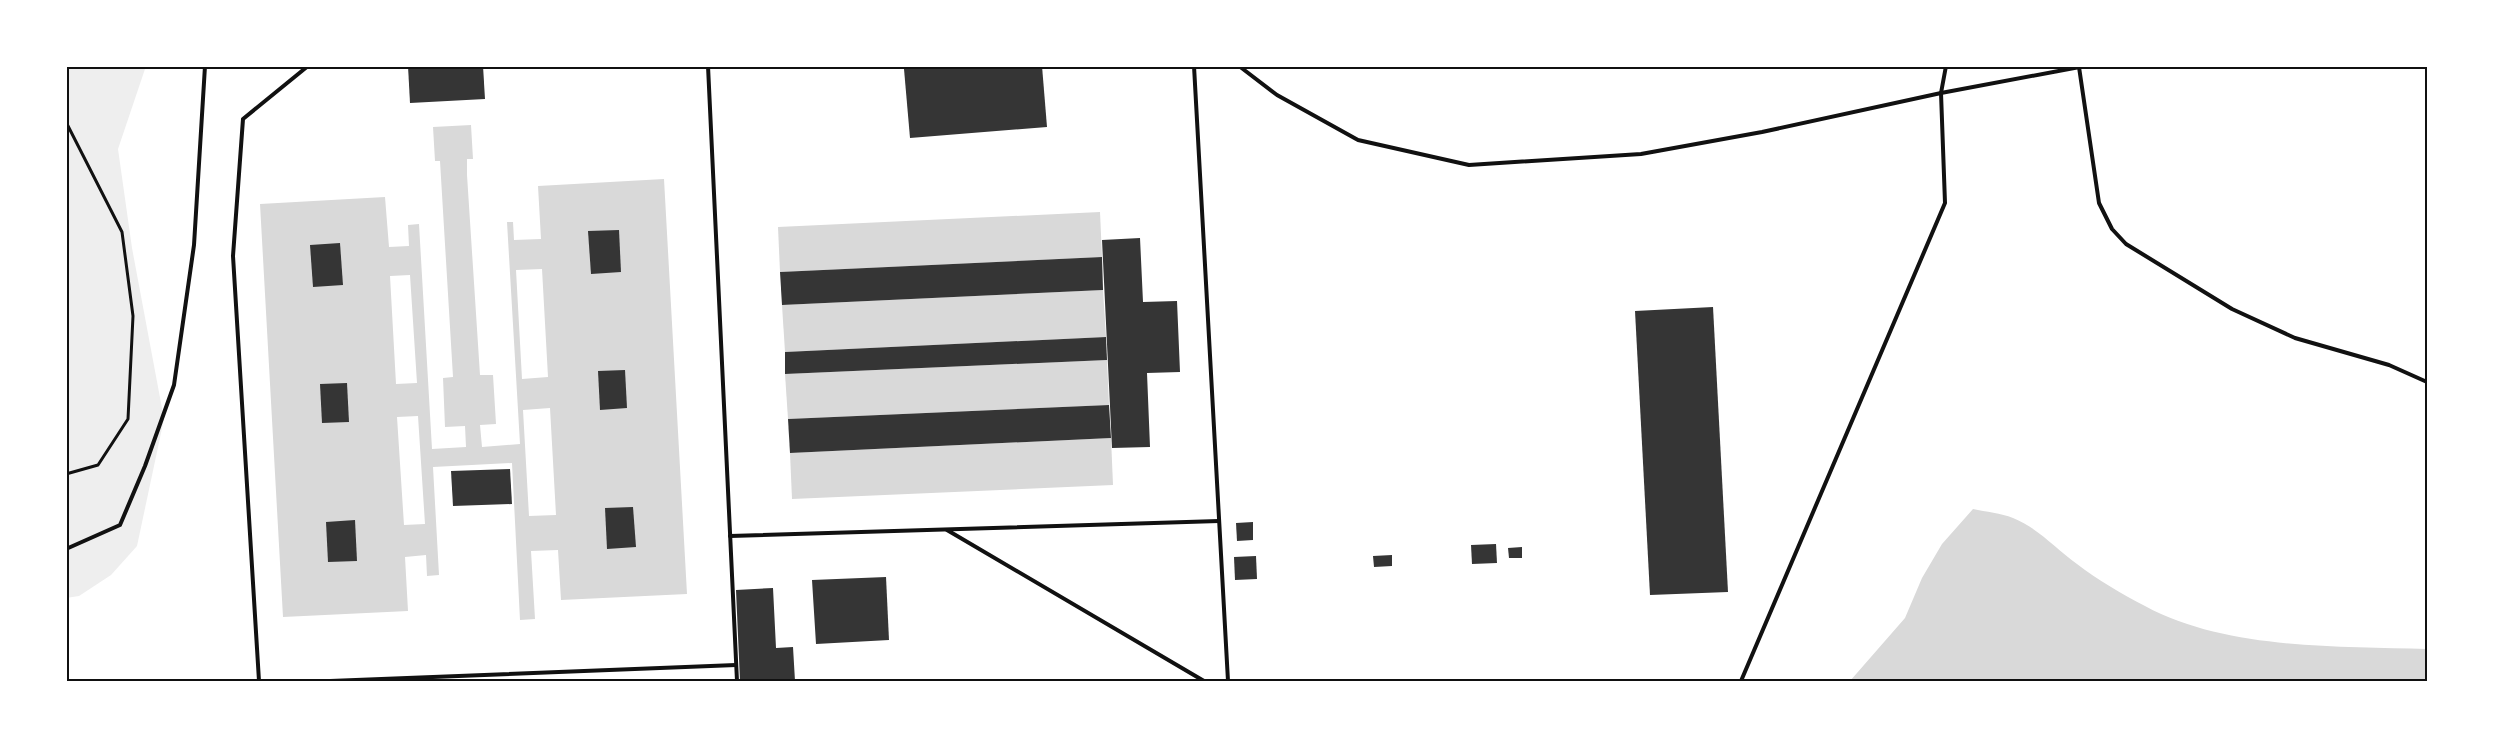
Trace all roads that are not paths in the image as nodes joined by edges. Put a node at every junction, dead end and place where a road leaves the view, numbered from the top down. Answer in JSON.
{"nodes":[{"id":1,"x":205,"y":66,"type":"edge"},
{"id":2,"x":308,"y":66,"type":"edge"},
{"id":3,"x":708,"y":66,"type":"edge"},
{"id":4,"x":1194,"y":66,"type":"edge"},
{"id":5,"x":1239,"y":66,"type":"edge"},
{"id":6,"x":1946,"y":66,"type":"edge"},
{"id":7,"x":2085,"y":66,"type":"edge"},
{"id":8,"x":2079,"y":67,"type":"edge"},
{"id":9,"x":1941,"y":93,"type":"junction"},
{"id":10,"x":2427,"y":382,"type":"edge"},
{"id":11,"x":1220,"y":521,"type":"junction"},
{"id":12,"x":946,"y":529,"type":"junction"},
{"id":13,"x":730,"y":536,"type":"junction"},
{"id":14,"x":66,"y":549,"type":"edge"},
{"id":15,"x":736,"y":664,"type":"junction"},
{"id":16,"x":350,"y":680,"type":"edge"},
{"id":17,"x":259,"y":681,"type":"edge"},
{"id":18,"x":330,"y":681,"type":"edge"},
{"id":19,"x":737,"y":681,"type":"edge"},
{"id":20,"x":1204,"y":681,"type":"edge"},
{"id":21,"x":1228,"y":681,"type":"edge"},
{"id":22,"x":1740,"y":681,"type":"edge"}],
"edges":[{"from":1,"to":14,"type":"lane"},
{"from":2,"to":17,"type":"lane"},
{"from":3,"to":13,"type":"lane"},
{"from":4,"to":11,"type":"lane"},
{"from":5,"to":9,"type":"lane"},
{"from":6,"to":9,"type":"lane"},
{"from":7,"to":8,"type":"lane"},
{"from":8,"to":9,"type":"lane"},
{"from":8,"to":10,"type":"lane"},
{"from":9,"to":22,"type":"lane"},
{"from":11,"to":12,"type":"lane"},
{"from":11,"to":21,"type":"lane"},
{"from":12,"to":13,"type":"lane"},
{"from":12,"to":20,"type":"lane"},
{"from":13,"to":15,"type":"lane"},
{"from":15,"to":16,"type":"lane"},
{"from":15,"to":19,"type":"lane"},
{"from":16,"to":18,"type":"lane"}]}
